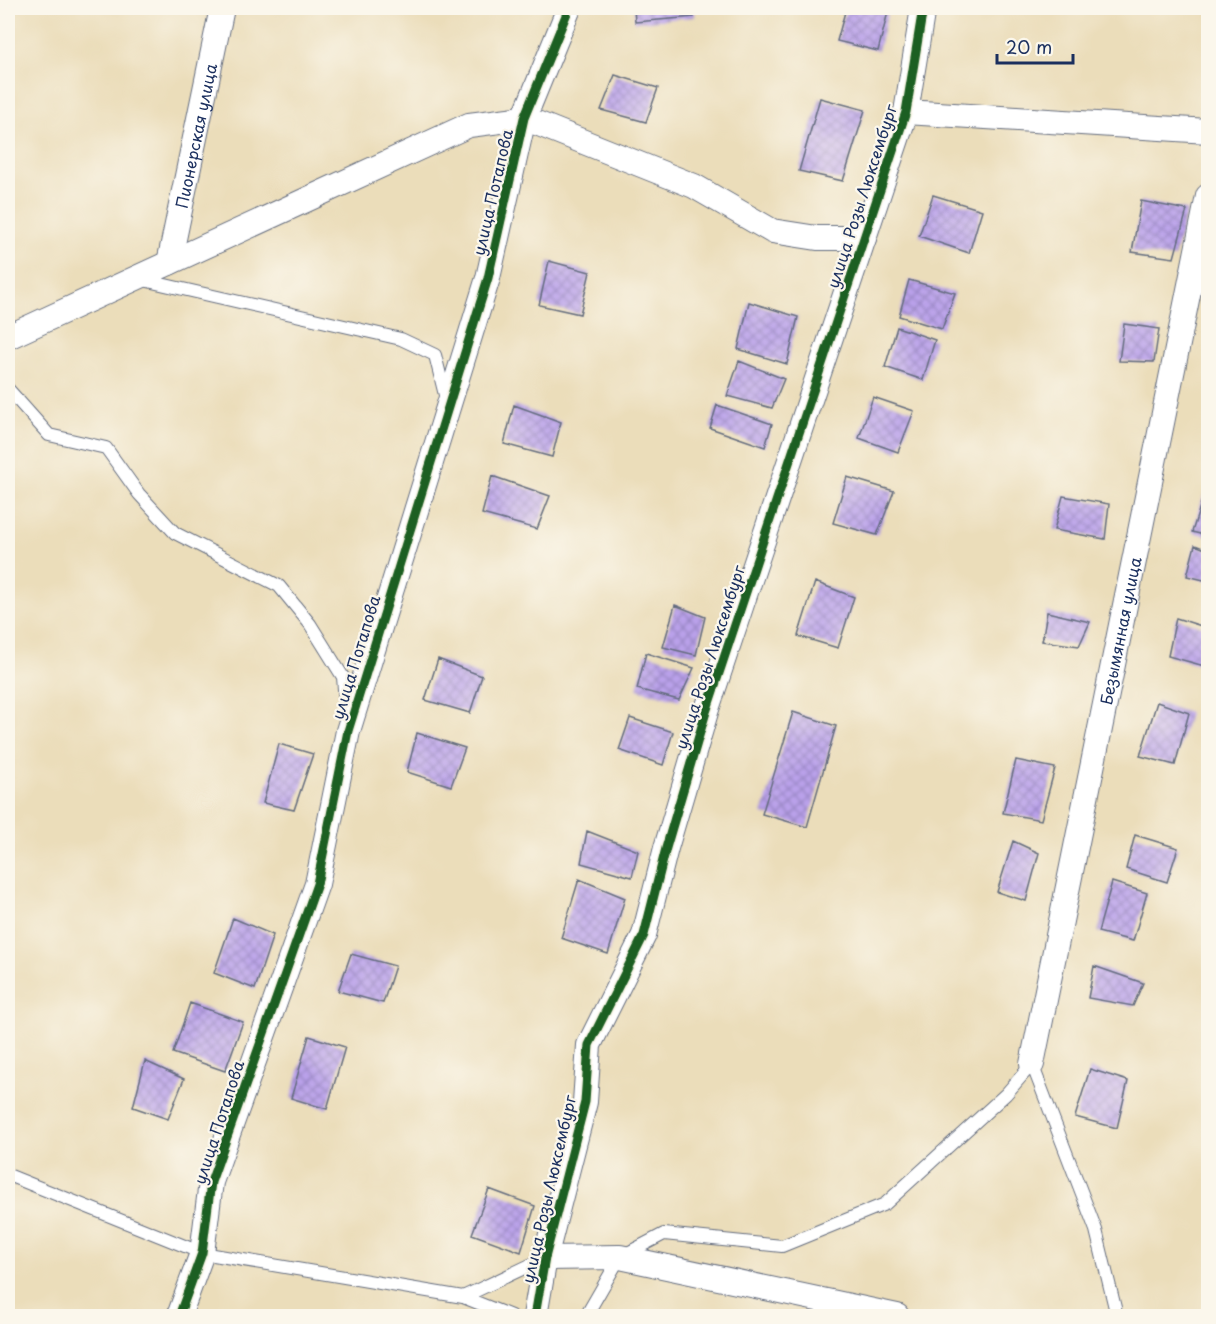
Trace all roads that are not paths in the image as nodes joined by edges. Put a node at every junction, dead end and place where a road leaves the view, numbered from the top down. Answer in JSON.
{"nodes":[{"id":1,"x":222,"y":8,"type":"edge"},
{"id":2,"x":569,"y":8,"type":"edge"},
{"id":3,"x":923,"y":8,"type":"edge"},
{"id":4,"x":906,"y":112,"type":"junction"},
{"id":5,"x":524,"y":118,"type":"junction"},
{"id":6,"x":1209,"y":130,"type":"edge"},
{"id":7,"x":1209,"y":196,"type":"edge"},
{"id":8,"x":864,"y":238,"type":"junction"},
{"id":9,"x":169,"y":263,"type":"junction"},
{"id":10,"x":134,"y":278,"type":"junction"},
{"id":11,"x":8,"y":337,"type":"edge"},
{"id":12,"x":8,"y":389,"type":"edge"},
{"id":13,"x":448,"y":406,"type":"junction"},
{"id":14,"x":348,"y":731,"type":"junction"},
{"id":15,"x":1032,"y":1064,"type":"junction"},
{"id":16,"x":8,"y":1176,"type":"edge"},
{"id":17,"x":202,"y":1253,"type":"junction"},
{"id":18,"x":620,"y":1257,"type":"junction"},
{"id":19,"x":545,"y":1258,"type":"junction"},
{"id":20,"x":463,"y":1297,"type":"junction"},
{"id":21,"x":179,"y":1317,"type":"edge"},
{"id":22,"x":512,"y":1317,"type":"edge"},
{"id":23,"x":535,"y":1317,"type":"edge"},
{"id":24,"x":586,"y":1317,"type":"edge"},
{"id":25,"x":897,"y":1317,"type":"edge"},
{"id":26,"x":1117,"y":1317,"type":"edge"}],
"edges":[{"from":1,"to":9,"type":"street","name":"Пионерская улица"},
{"from":2,"to":5,"type":"street","name":"улица Потапова"},
{"from":3,"to":4,"type":"street","name":"улица Розы Люксембург"},
{"from":4,"to":6,"type":"street"},
{"from":4,"to":8,"type":"street","name":"улица Розы Люксембург"},
{"from":5,"to":8,"type":"street"},
{"from":5,"to":9,"type":"street"},
{"from":5,"to":13,"type":"street","name":"улица Потапова"},
{"from":7,"to":15,"type":"street","name":"Безымянная улица"},
{"from":8,"to":19,"type":"street","name":"улица Розы Люксембург"},
{"from":9,"to":10,"type":"street"},
{"from":10,"to":11,"type":"street"},
{"from":10,"to":13,"type":"lane"},
{"from":12,"to":14,"type":"lane"},
{"from":13,"to":14,"type":"street","name":"улица Потапова"},
{"from":14,"to":17,"type":"street","name":"улица Потапова"},
{"from":15,"to":18,"type":"lane"},
{"from":15,"to":26,"type":"lane"},
{"from":16,"to":17,"type":"lane"},
{"from":17,"to":20,"type":"lane"},
{"from":17,"to":21,"type":"street","name":"улица Потапова"},
{"from":18,"to":19,"type":"street"},
{"from":18,"to":24,"type":"lane"},
{"from":18,"to":25,"type":"street"},
{"from":19,"to":20,"type":"lane"},
{"from":19,"to":23,"type":"street","name":"улица Розы Люксембург"},
{"from":20,"to":22,"type":"lane"}]}
